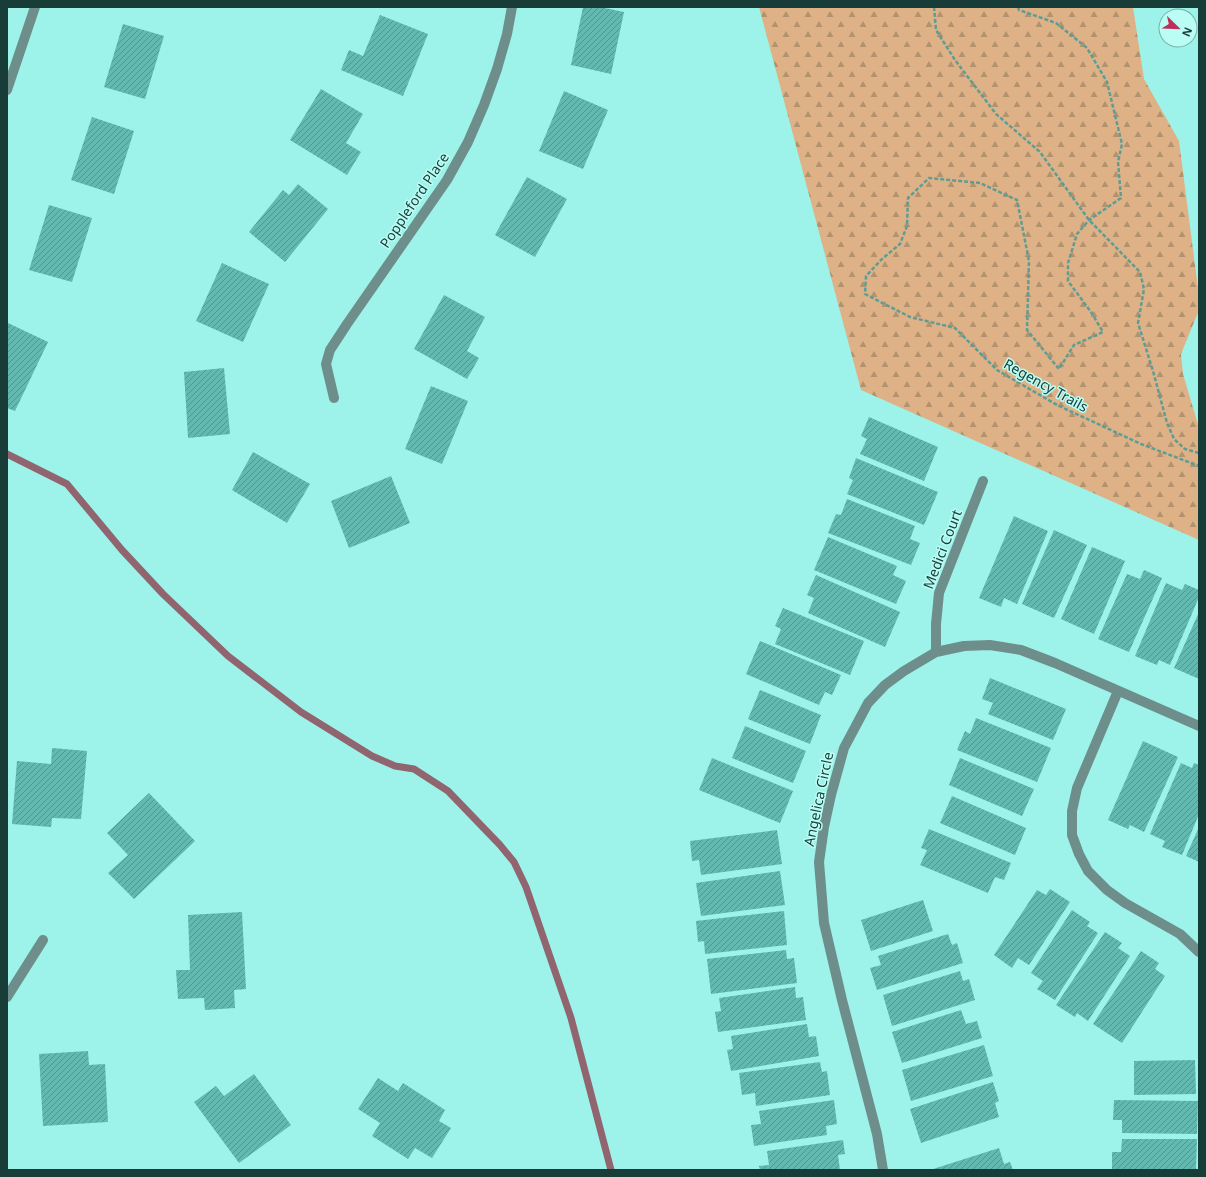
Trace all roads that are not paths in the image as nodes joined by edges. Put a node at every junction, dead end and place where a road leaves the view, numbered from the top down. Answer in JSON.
{"nodes":[{"id":1,"x":35,"y":7,"type":"edge"},
{"id":2,"x":512,"y":7,"type":"edge"},
{"id":3,"x":7,"y":90,"type":"edge"},
{"id":4,"x":334,"y":398,"type":"dead end"},
{"id":5,"x":983,"y":482,"type":"dead end"},
{"id":6,"x":936,"y":652,"type":"junction"},
{"id":7,"x":1118,"y":691,"type":"junction"},
{"id":8,"x":1199,"y":726,"type":"edge"},
{"id":9,"x":43,"y":940,"type":"dead end"},
{"id":10,"x":1199,"y":952,"type":"edge"},
{"id":11,"x":7,"y":997,"type":"edge"},
{"id":12,"x":883,"y":1170,"type":"edge"}],
"edges":[{"from":1,"to":3,"type":"street"},
{"from":2,"to":4,"type":"street","name":"Poppleford Place"},
{"from":5,"to":6,"type":"street","name":"Medici Court"},
{"from":6,"to":7,"type":"street","name":"Angelica Circle"},
{"from":6,"to":12,"type":"street","name":"Angelica Circle"},
{"from":7,"to":8,"type":"street","name":"Angelica Circle"},
{"from":7,"to":10,"type":"street"},
{"from":9,"to":11,"type":"street"}]}
